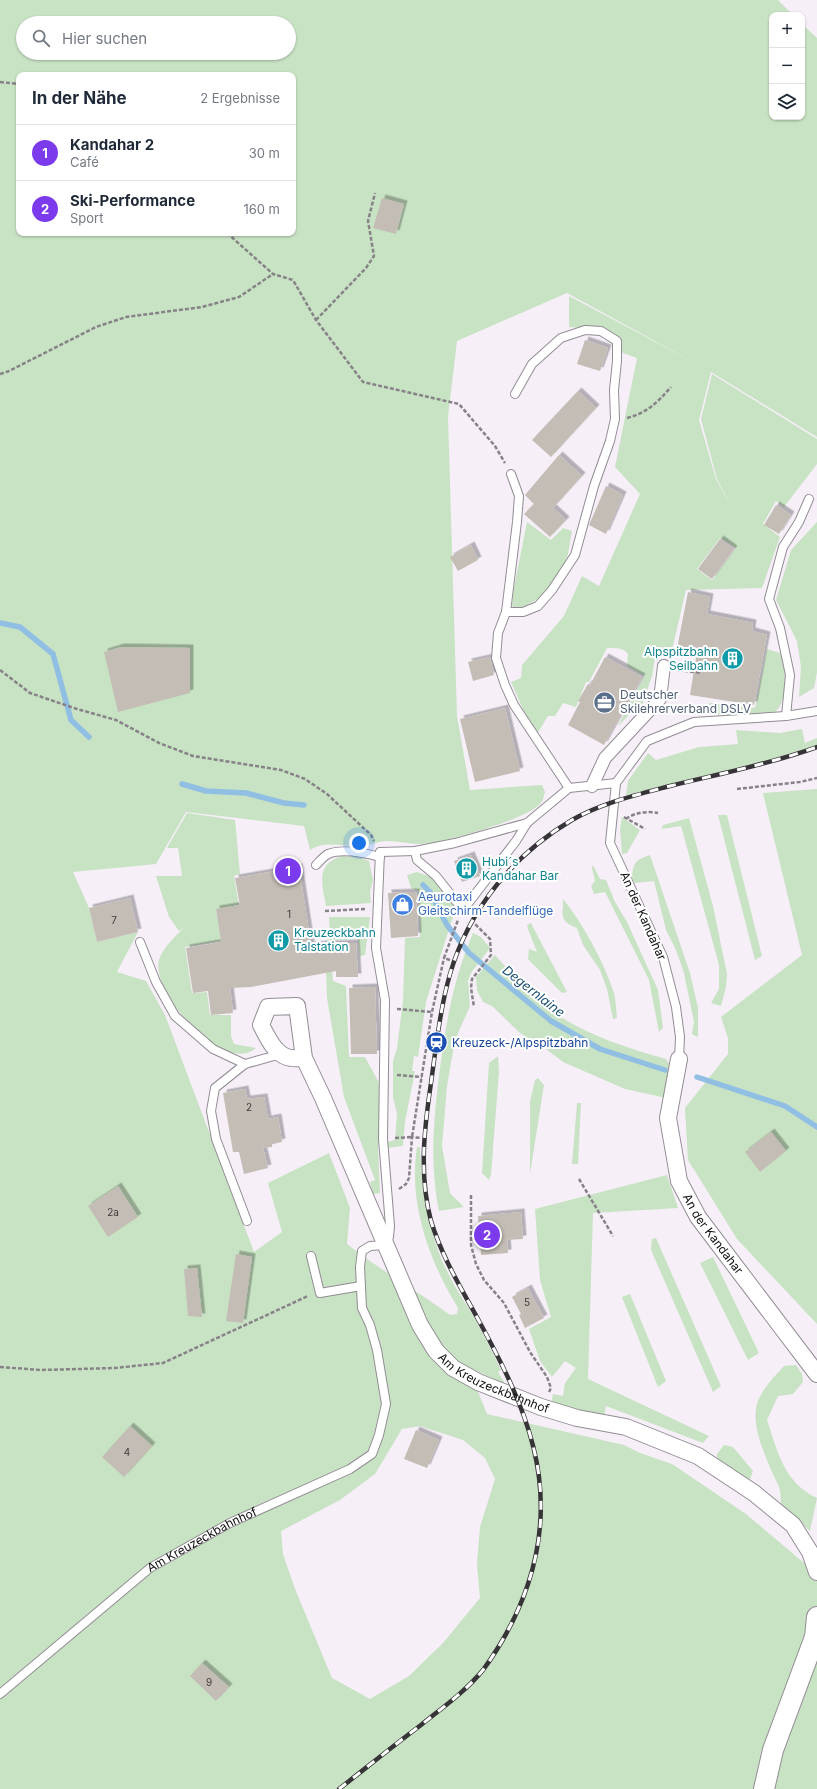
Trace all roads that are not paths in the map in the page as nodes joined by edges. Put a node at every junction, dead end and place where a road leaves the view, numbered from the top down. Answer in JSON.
{"nodes":[{"id":1,"x":515,"y":394,"type":"dead end"},
{"id":2,"x":511,"y":474,"type":"road end"},
{"id":3,"x":809,"y":499,"type":"dead end"},
{"id":4,"x":506,"y":612,"type":"junction"},
{"id":5,"x":664,"y":667,"type":"road end"},
{"id":6,"x":817,"y":711,"type":"edge"},
{"id":7,"x":786,"y":716,"type":"junction"},
{"id":8,"x":616,"y":783,"type":"junction"},
{"id":9,"x":592,"y":786,"type":"junction"},
{"id":10,"x":569,"y":788,"type":"junction"},
{"id":11,"x":527,"y":823,"type":"junction"},
{"id":12,"x":415,"y":851,"type":"junction"},
{"id":13,"x":380,"y":854,"type":"junction"},
{"id":14,"x":316,"y":865,"type":"dead end"},
{"id":15,"x":140,"y":942,"type":"dead end"},
{"id":16,"x":281,"y":1054,"type":"junction"},
{"id":17,"x":304,"y":1058,"type":"junction"},
{"id":18,"x":679,"y":1059,"type":"joint"},
{"id":19,"x":245,"y":1064,"type":"junction"},
{"id":20,"x":247,"y":1221,"type":"dead end"},
{"id":21,"x":386,"y":1245,"type":"junction"},
{"id":22,"x":311,"y":1256,"type":"dead end"},
{"id":23,"x":361,"y":1286,"type":"junction"},
{"id":24,"x":817,"y":1374,"type":"edge"},
{"id":25,"x":817,"y":1572,"type":"edge"},
{"id":26,"x":817,"y":1617,"type":"edge"},
{"id":27,"x":0,"y":1694,"type":"edge"},
{"id":28,"x":764,"y":1789,"type":"edge"}],
"edges":[{"from":1,"to":4,"type":"lane"},
{"from":2,"to":4,"type":"lane"},
{"from":3,"to":7,"type":"lane"},
{"from":4,"to":10,"type":"lane"},
{"from":5,"to":9,"type":"street"},
{"from":6,"to":7,"type":"lane","name":"An der Kandahar"},
{"from":7,"to":8,"type":"lane","name":"An der Kandahar"},
{"from":8,"to":9,"type":"lane"},
{"from":8,"to":18,"type":"lane","name":"An der Kandahar"},
{"from":9,"to":10,"type":"lane"},
{"from":10,"to":11,"type":"lane"},
{"from":11,"to":12,"type":"lane"},
{"from":11,"to":12,"type":"lane"},
{"from":12,"to":13,"type":"lane"},
{"from":13,"to":14,"type":"lane"},
{"from":13,"to":21,"type":"lane"},
{"from":15,"to":19,"type":"lane"},
{"from":16,"to":17,"type":"street"},
{"from":16,"to":17,"type":"street","name":"Am Kreuzeckbahnhof"},
{"from":16,"to":19,"type":"lane"},
{"from":17,"to":21,"type":"street","name":"Am Kreuzeckbahnhof"},
{"from":18,"to":24,"type":"street","name":"An der Kandahar"},
{"from":19,"to":20,"type":"lane"},
{"from":21,"to":23,"type":"lane","name":"Am Kreuzeckbahnhof"},
{"from":21,"to":25,"type":"street","name":"Am Kreuzeckbahnhof"},
{"from":22,"to":23,"type":"lane"},
{"from":23,"to":27,"type":"lane","name":"Am Kreuzeckbahnhof"},
{"from":26,"to":28,"type":"street"}]}
